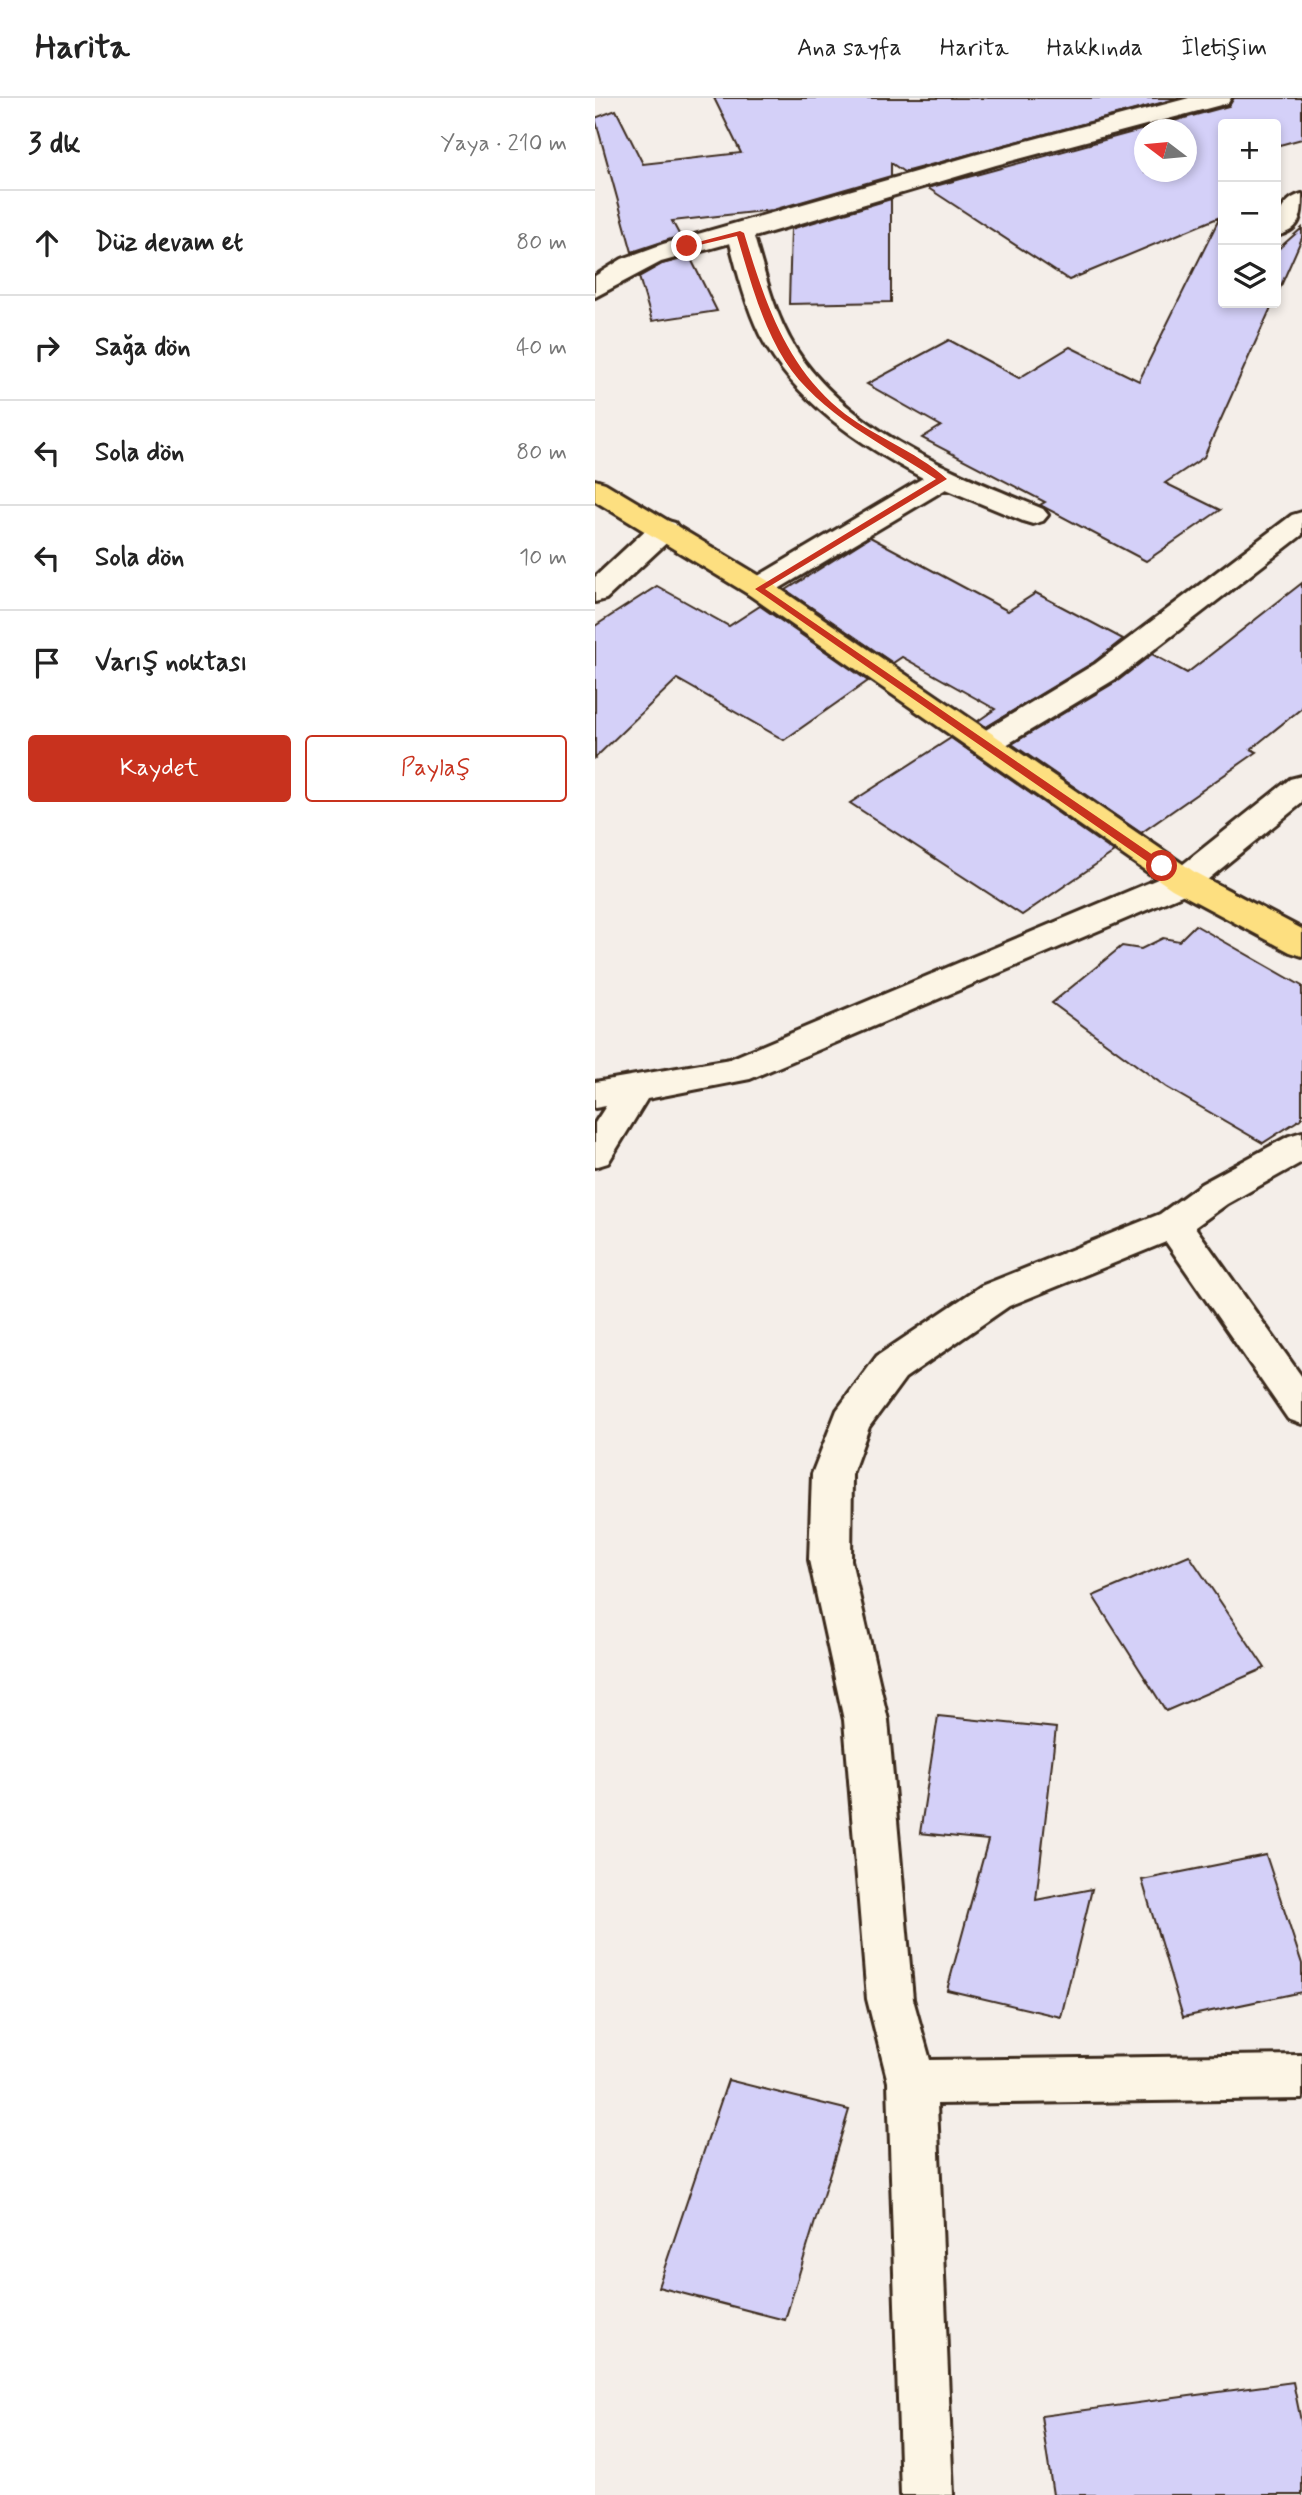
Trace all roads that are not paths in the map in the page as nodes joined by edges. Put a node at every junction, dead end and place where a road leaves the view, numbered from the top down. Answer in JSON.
{"nodes":[{"id":1,"x":1219,"y":98,"type":"edge"},
{"id":2,"x":1302,"y":202,"type":"edge"},
{"id":3,"x":1281,"y":225,"type":"edge"},
{"id":4,"x":740,"y":233,"type":"junction"},
{"id":5,"x":595,"y":289,"type":"edge"},
{"id":6,"x":942,"y":479,"type":"junction"},
{"id":7,"x":595,"y":489,"type":"edge"},
{"id":8,"x":1033,"y":515,"type":"dead end"},
{"id":9,"x":1302,"y":521,"type":"edge"},
{"id":10,"x":664,"y":529,"type":"junction"},
{"id":11,"x":759,"y":589,"type":"junction"},
{"id":12,"x":595,"y":593,"type":"edge"},
{"id":13,"x":985,"y":744,"type":"junction"},
{"id":14,"x":1302,"y":786,"type":"edge"},
{"id":15,"x":1184,"y":881,"type":"junction"},
{"id":16,"x":1302,"y":944,"type":"edge"},
{"id":17,"x":633,"y":1091,"type":"junction"},
{"id":18,"x":595,"y":1095,"type":"edge"},
{"id":19,"x":1302,"y":1145,"type":"edge"},
{"id":20,"x":595,"y":1154,"type":"edge"},
{"id":21,"x":1173,"y":1224,"type":"junction"},
{"id":22,"x":1302,"y":1408,"type":"edge"},
{"id":23,"x":1302,"y":2077,"type":"edge"},
{"id":24,"x":912,"y":2082,"type":"junction"},
{"id":25,"x":927,"y":2495,"type":"edge"}],
"edges":[{"from":1,"to":4,"type":"street"},
{"from":2,"to":3,"type":"street"},
{"from":4,"to":5,"type":"street"},
{"from":4,"to":6,"type":"street"},
{"from":6,"to":8,"type":"street"},
{"from":6,"to":11,"type":"street"},
{"from":7,"to":10,"type":"main road"},
{"from":9,"to":13,"type":"street"},
{"from":10,"to":11,"type":"main road"},
{"from":10,"to":12,"type":"street"},
{"from":11,"to":13,"type":"main road"},
{"from":13,"to":15,"type":"main road"},
{"from":14,"to":15,"type":"street"},
{"from":15,"to":16,"type":"main road"},
{"from":15,"to":17,"type":"street"},
{"from":17,"to":18,"type":"street"},
{"from":17,"to":20,"type":"street"},
{"from":19,"to":21,"type":"street"},
{"from":21,"to":22,"type":"street"},
{"from":21,"to":24,"type":"street"},
{"from":23,"to":24,"type":"street"},
{"from":24,"to":25,"type":"street"}]}
